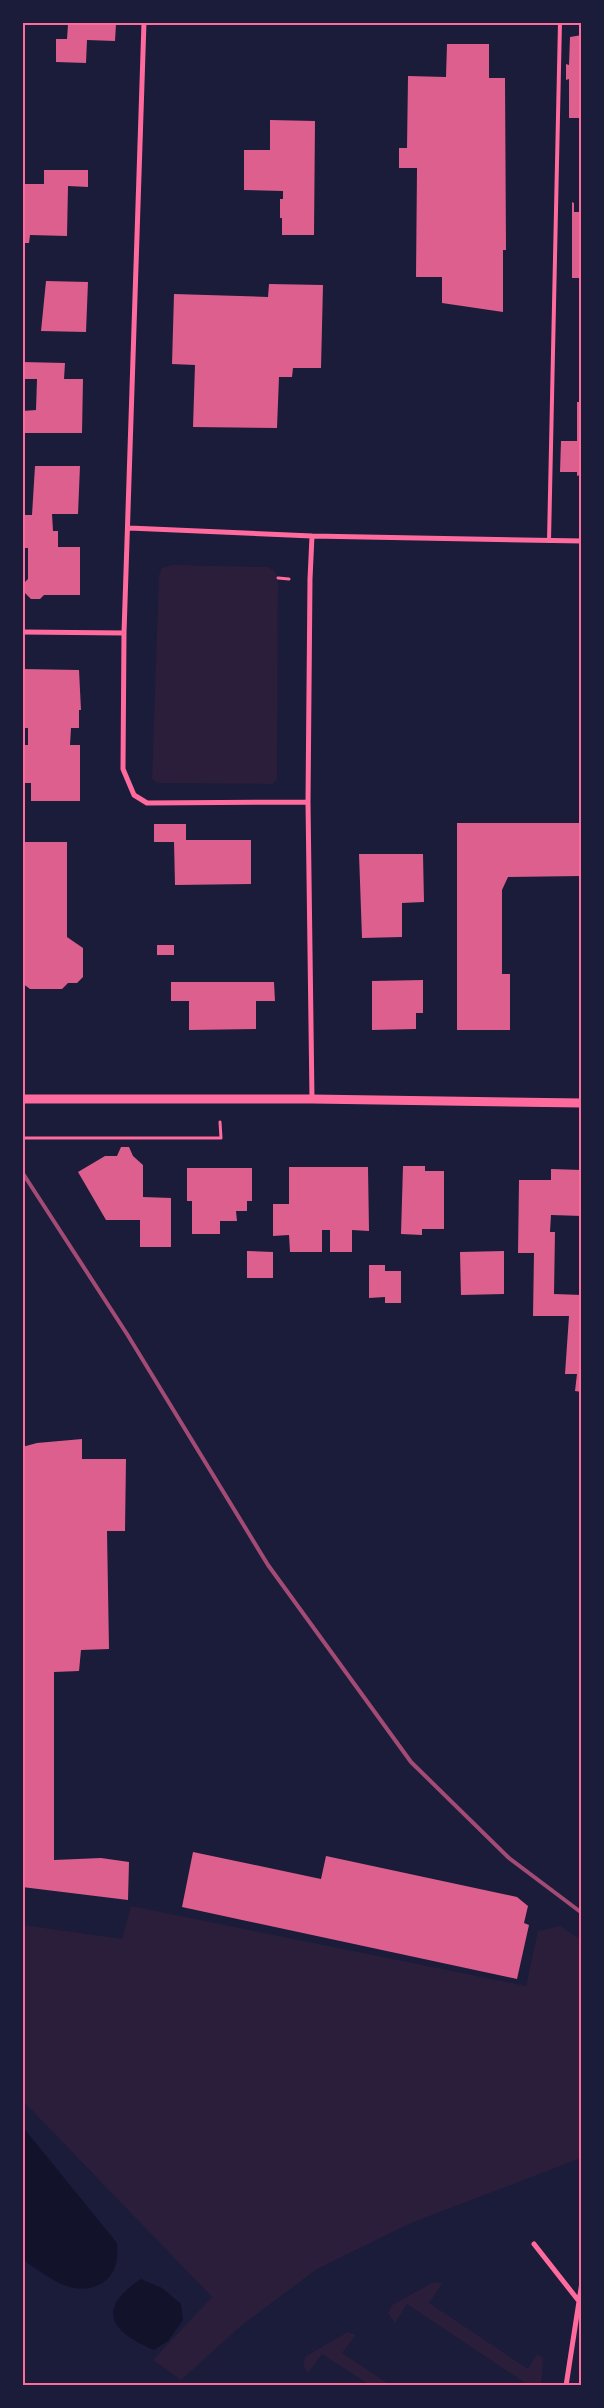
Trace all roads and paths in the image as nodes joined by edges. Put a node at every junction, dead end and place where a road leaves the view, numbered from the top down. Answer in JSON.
{"nodes":[{"id":1,"x":144,"y":22,"type":"edge"},
{"id":2,"x":560,"y":22,"type":"edge"},
{"id":3,"x":129,"y":528,"type":"junction"},
{"id":4,"x":312,"y":536,"type":"junction"},
{"id":5,"x":549,"y":541,"type":"junction"},
{"id":6,"x":582,"y":541,"type":"edge"},
{"id":7,"x":22,"y":632,"type":"edge"},
{"id":8,"x":124,"y":633,"type":"junction"},
{"id":9,"x":308,"y":802,"type":"junction"},
{"id":10,"x":22,"y":1098,"type":"edge"},
{"id":11,"x":220,"y":1099,"type":"junction"},
{"id":12,"x":312,"y":1099,"type":"junction"},
{"id":13,"x":582,"y":1103,"type":"edge"},
{"id":14,"x":22,"y":1138,"type":"edge"},
{"id":15,"x":534,"y":2244,"type":"dead end"},
{"id":16,"x":582,"y":2282,"type":"edge"},
{"id":17,"x":578,"y":2300,"type":"junction"},
{"id":18,"x":566,"y":2386,"type":"edge"}],
"edges":[{"from":1,"to":3,"type":"street"},
{"from":2,"to":5,"type":"lane"},
{"from":3,"to":4,"type":"street"},
{"from":3,"to":8,"type":"street"},
{"from":4,"to":5,"type":"street"},
{"from":4,"to":9,"type":"street"},
{"from":5,"to":6,"type":"street"},
{"from":7,"to":8,"type":"street"},
{"from":8,"to":9,"type":"street"},
{"from":9,"to":12,"type":"street"},
{"from":10,"to":11,"type":"street"},
{"from":11,"to":12,"type":"street"},
{"from":11,"to":14,"type":"path"},
{"from":12,"to":13,"type":"street"},
{"from":15,"to":17,"type":"street"},
{"from":16,"to":17,"type":"street"},
{"from":17,"to":18,"type":"street"}]}
